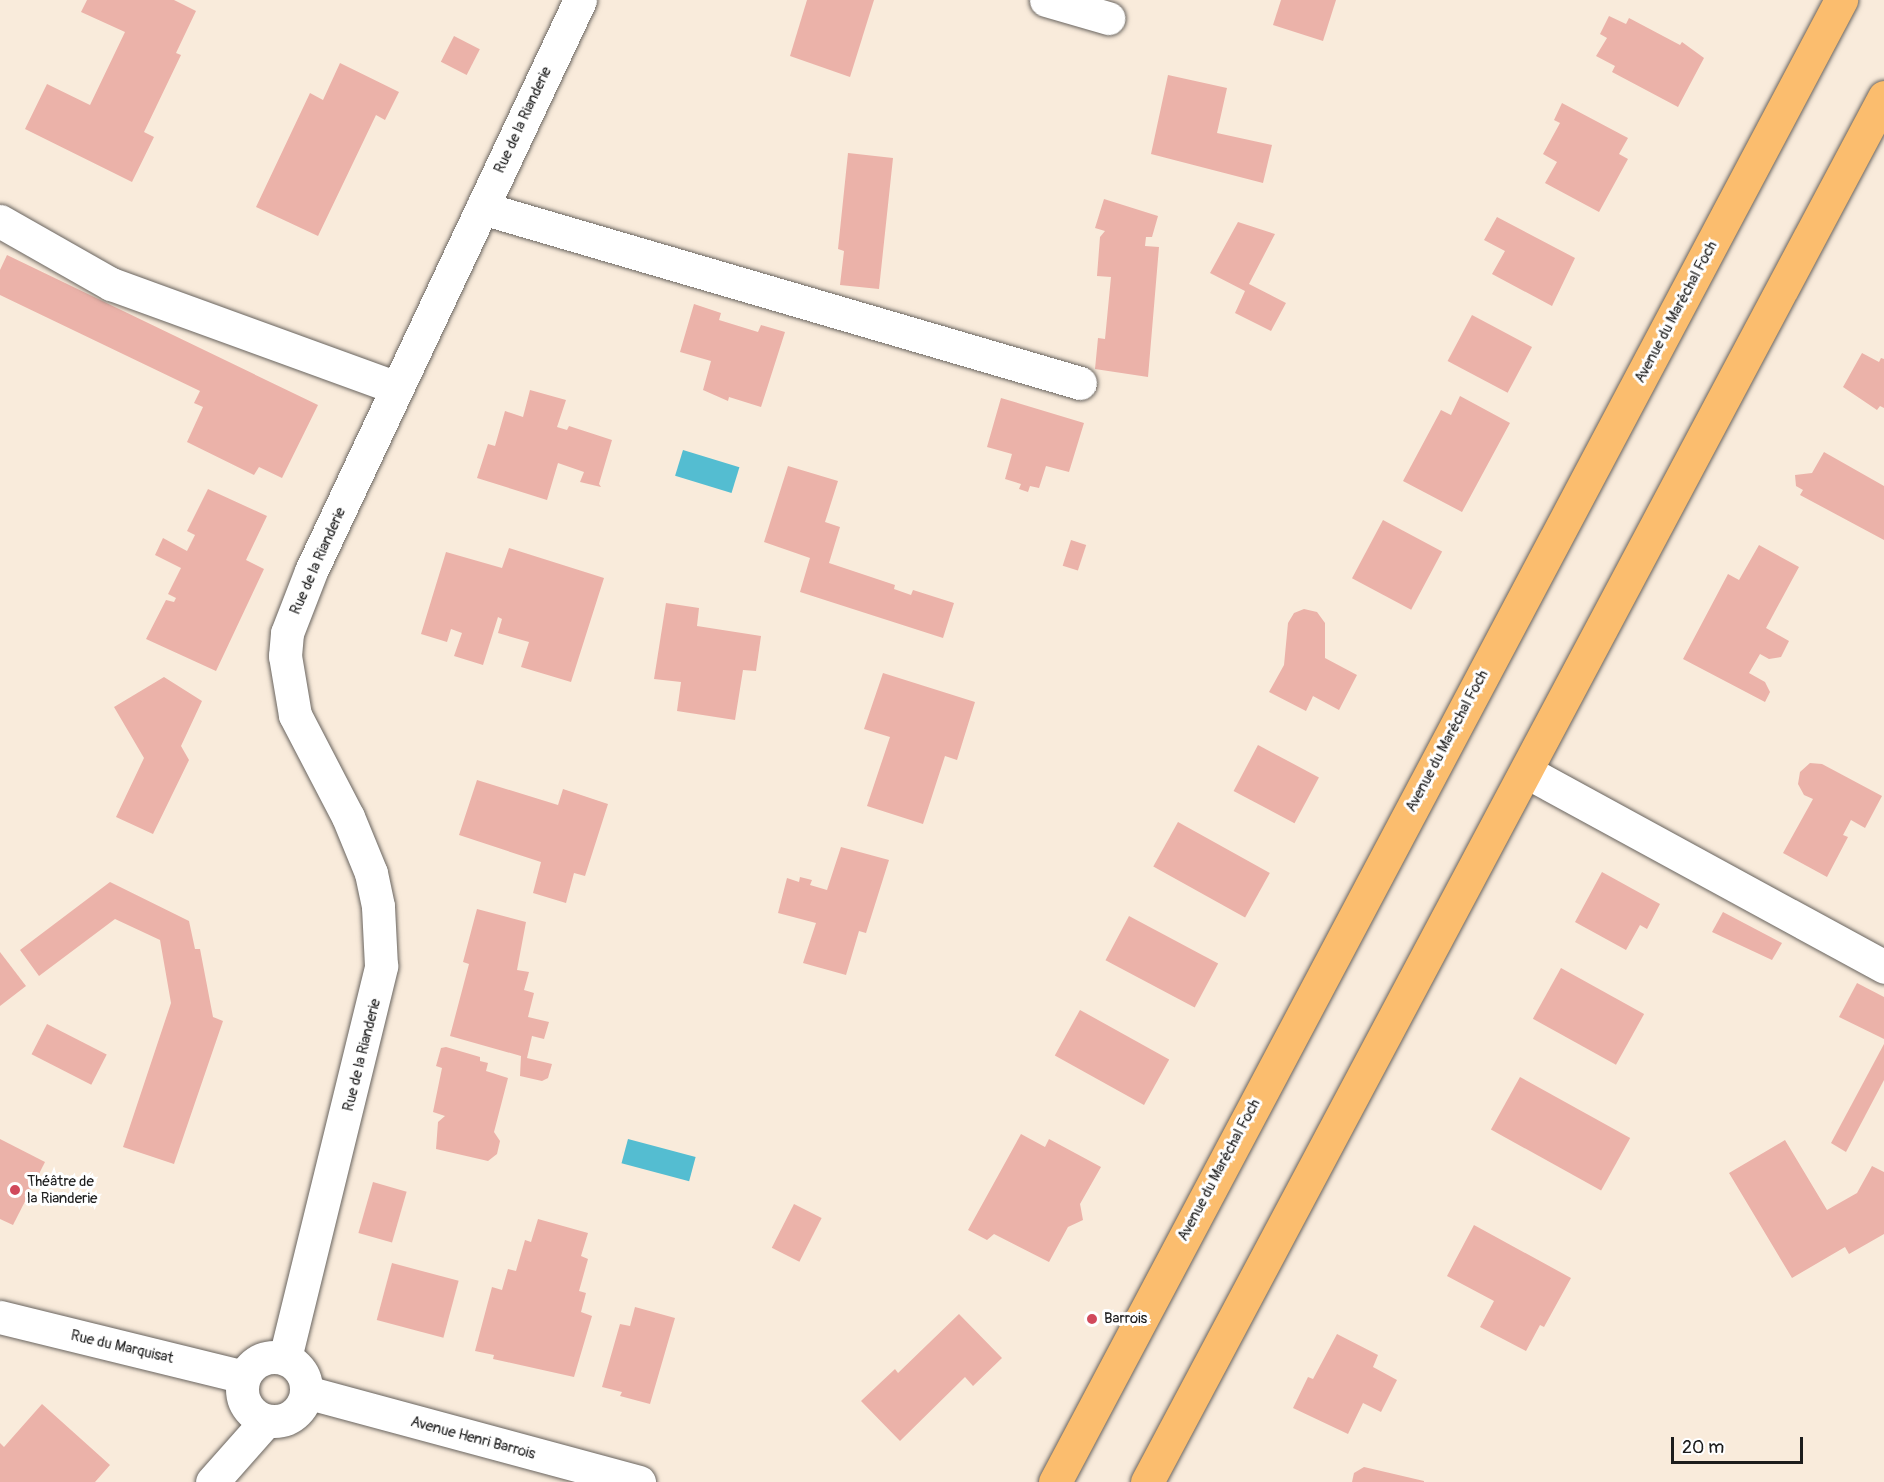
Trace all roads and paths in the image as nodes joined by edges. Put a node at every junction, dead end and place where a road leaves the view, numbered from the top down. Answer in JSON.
{"nodes":[{"id":1,"x":580,"y":0,"type":"edge"},
{"id":2,"x":1046,"y":0,"type":"edge"},
{"id":3,"x":1841,"y":0,"type":"edge"},
{"id":4,"x":1108,"y":18,"type":"dead end"},
{"id":5,"x":1884,"y":97,"type":"edge"},
{"id":6,"x":482,"y":208,"type":"junction"},
{"id":7,"x":0,"y":221,"type":"edge"},
{"id":8,"x":1080,"y":383,"type":"dead end"},
{"id":9,"x":397,"y":388,"type":"junction"},
{"id":10,"x":1527,"y":771,"type":"junction"},
{"id":11,"x":1884,"y":967,"type":"edge"},
{"id":12,"x":0,"y":1317,"type":"edge"},
{"id":13,"x":285,"y":1358,"type":"junction"},
{"id":14,"x":244,"y":1377,"type":"junction"},
{"id":15,"x":306,"y":1392,"type":"junction"},
{"id":16,"x":266,"y":1421,"type":"junction"},
{"id":17,"x":212,"y":1482,"type":"edge"},
{"id":18,"x":639,"y":1482,"type":"edge"},
{"id":19,"x":1055,"y":1482,"type":"edge"},
{"id":20,"x":1147,"y":1482,"type":"edge"}],
"edges":[{"from":1,"to":6,"type":"street","name":"Rue de la Rianderie"},
{"from":2,"to":4,"type":"street"},
{"from":3,"to":19,"type":"main road","name":"Avenue du Maréchal Foch"},
{"from":5,"to":10,"type":"main road"},
{"from":6,"to":8,"type":"street"},
{"from":6,"to":9,"type":"street","name":"Rue de la Rianderie"},
{"from":7,"to":9,"type":"street"},
{"from":9,"to":13,"type":"street","name":"Rue de la Rianderie"},
{"from":10,"to":11,"type":"street"},
{"from":10,"to":20,"type":"main road"},
{"from":12,"to":14,"type":"street","name":"Rue du Marquisat"},
{"from":13,"to":14,"type":"street"},
{"from":13,"to":15,"type":"street"},
{"from":14,"to":16,"type":"street"},
{"from":15,"to":16,"type":"street"},
{"from":15,"to":18,"type":"street","name":"Avenue Henri Barrois"},
{"from":16,"to":17,"type":"street"}]}
